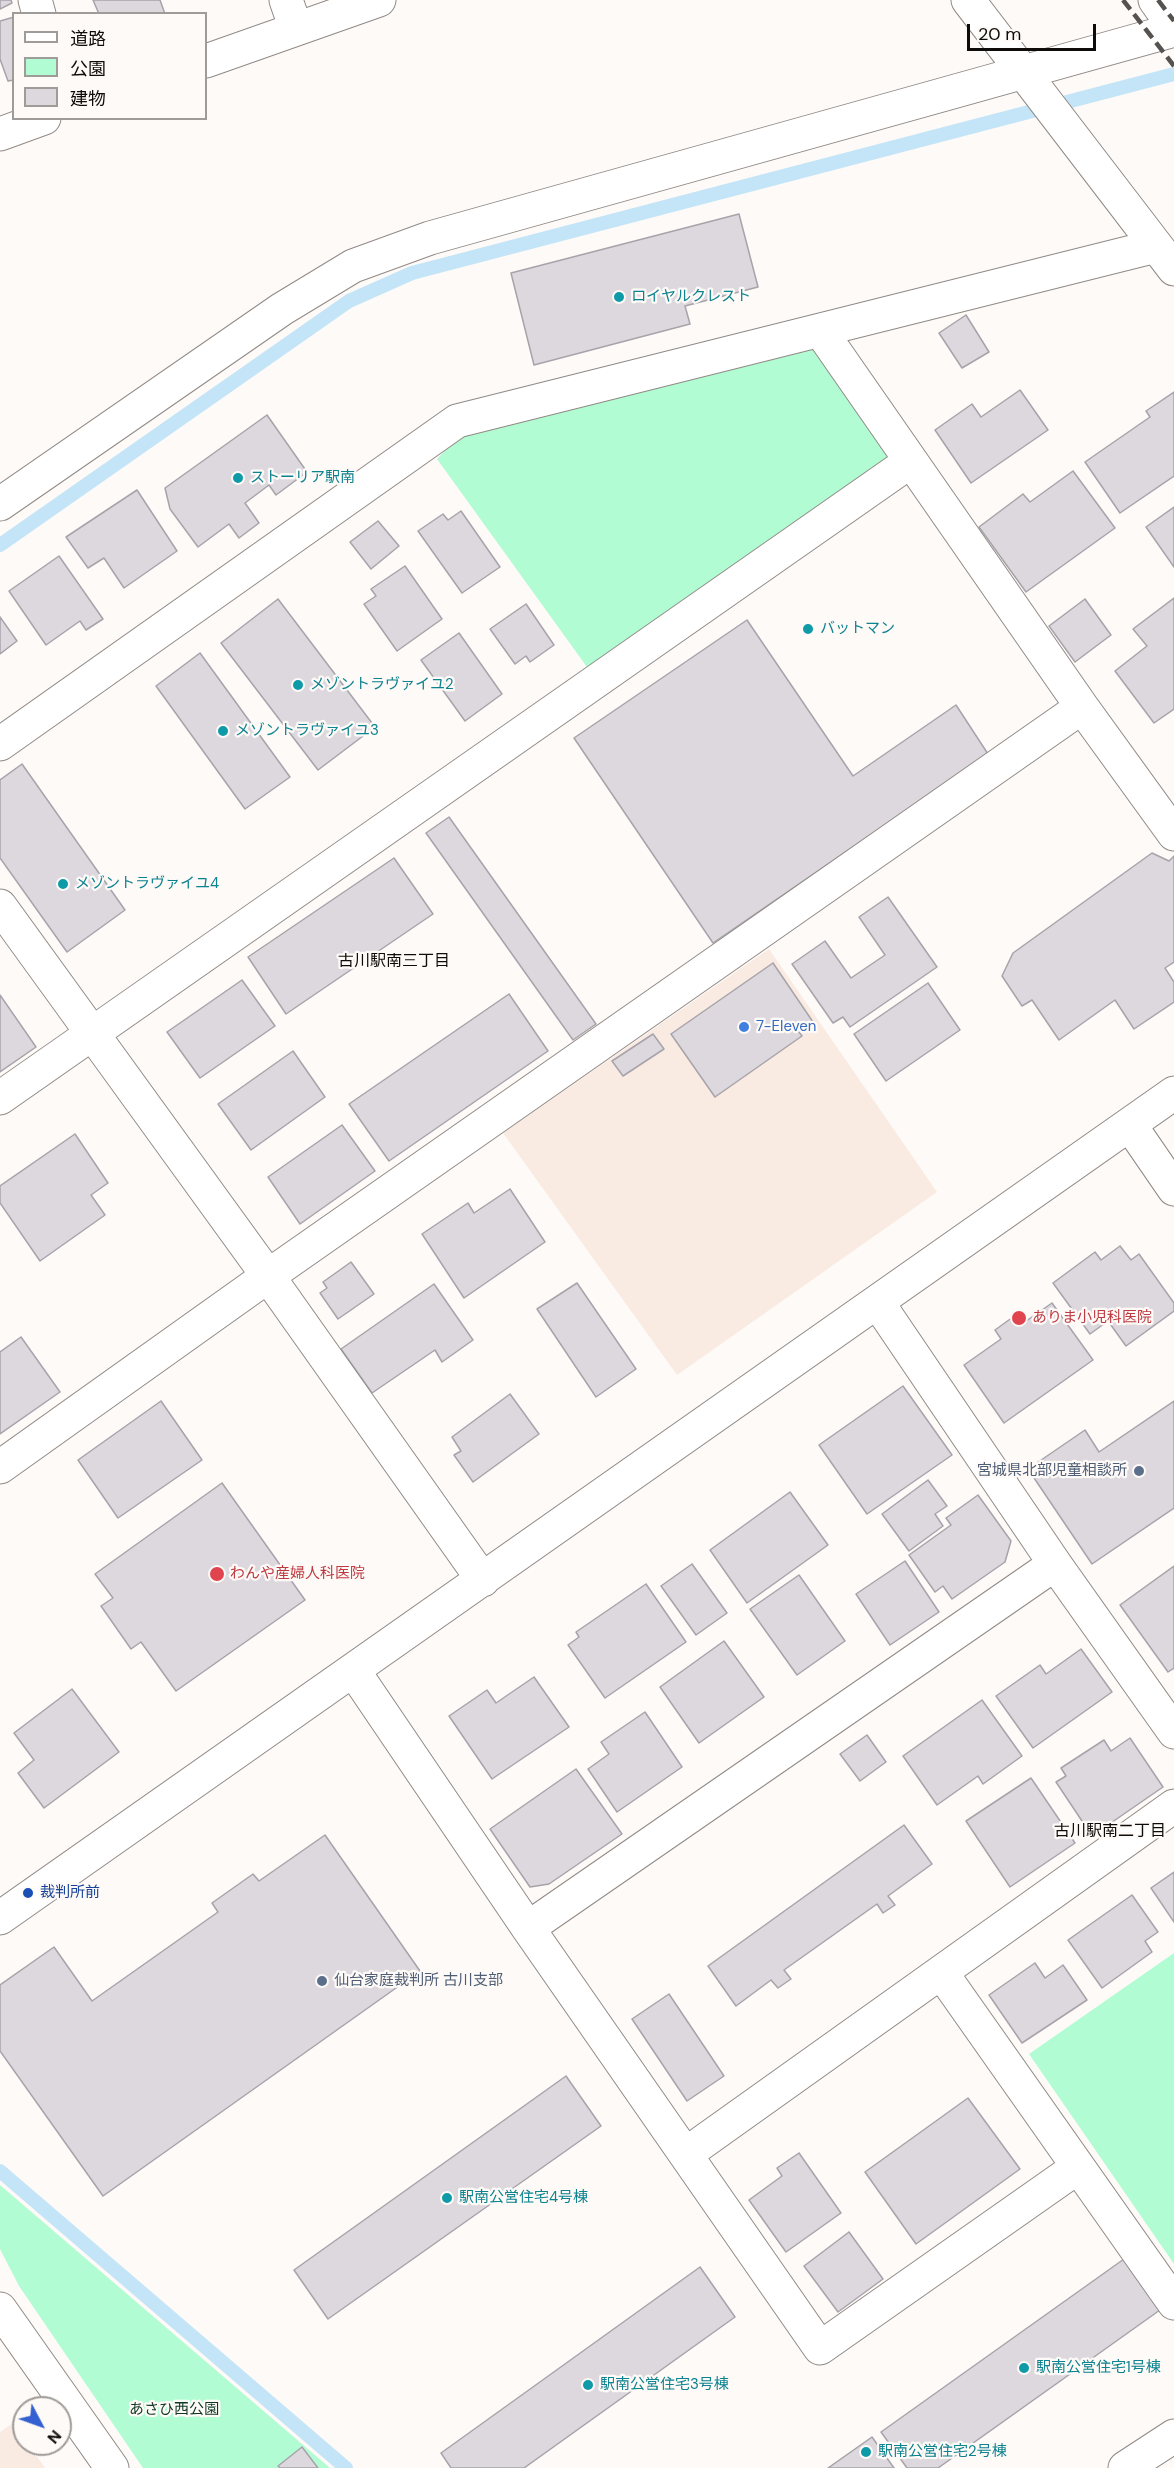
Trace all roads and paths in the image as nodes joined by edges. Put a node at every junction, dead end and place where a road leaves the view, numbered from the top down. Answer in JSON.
{"nodes":[{"id":1,"x":379,"y":0,"type":"edge"},
{"id":2,"x":968,"y":0,"type":"edge"},
{"id":3,"x":1155,"y":0,"type":"edge"},
{"id":4,"x":291,"y":15,"type":"edge"},
{"id":5,"x":1174,"y":29,"type":"edge"},
{"id":6,"x":207,"y":60,"type":"edge"},
{"id":7,"x":1030,"y":80,"type":"junction"},
{"id":8,"x":38,"y":120,"type":"edge"},
{"id":9,"x":0,"y":134,"type":"edge"},
{"id":10,"x":1165,"y":257,"type":"edge"},
{"id":11,"x":820,"y":330,"type":"junction"},
{"id":12,"x":911,"y":461,"type":"junction"},
{"id":13,"x":0,"y":504,"type":"edge"},
{"id":14,"x":1082,"y":707,"type":"junction"},
{"id":15,"x":0,"y":744,"type":"edge"},
{"id":16,"x":1174,"y":834,"type":"edge"},
{"id":17,"x":0,"y":906,"type":"edge"},
{"id":18,"x":93,"y":1034,"type":"junction"},
{"id":19,"x":1174,"y":1093,"type":"edge"},
{"id":20,"x":0,"y":1098,"type":"edge"},
{"id":21,"x":1130,"y":1125,"type":"junction"},
{"id":22,"x":1174,"y":1189,"type":"edge"},
{"id":23,"x":268,"y":1276,"type":"junction"},
{"id":24,"x":878,"y":1303,"type":"junction"},
{"id":25,"x":0,"y":1467,"type":"edge"},
{"id":26,"x":1055,"y":1563,"type":"junction"},
{"id":27,"x":483,"y":1580,"type":"junction"},
{"id":28,"x":353,"y":1670,"type":"junction"},
{"id":29,"x":1174,"y":1732,"type":"edge"},
{"id":30,"x":1174,"y":1806,"type":"edge"},
{"id":31,"x":0,"y":1918,"type":"edge"},
{"id":32,"x":528,"y":1928,"type":"junction"},
{"id":33,"x":941,"y":1972,"type":"junction"},
{"id":34,"x":686,"y":2154,"type":"junction"},
{"id":35,"x":1078,"y":2168,"type":"junction"},
{"id":36,"x":1174,"y":2303,"type":"edge"},
{"id":37,"x":0,"y":2309,"type":"edge"},
{"id":38,"x":1174,"y":2436,"type":"edge"},
{"id":39,"x":112,"y":2468,"type":"edge"},
{"id":40,"x":1125,"y":2468,"type":"edge"}],
"edges":[{"from":1,"to":4,"type":"street"},
{"from":2,"to":7,"type":"street"},
{"from":3,"to":5,"type":"street"},
{"from":4,"to":6,"type":"street"},
{"from":5,"to":7,"type":"street"},
{"from":7,"to":10,"type":"street"},
{"from":7,"to":13,"type":"street"},
{"from":8,"to":9,"type":"street"},
{"from":10,"to":11,"type":"street"},
{"from":11,"to":12,"type":"street"},
{"from":11,"to":15,"type":"street"},
{"from":12,"to":14,"type":"street"},
{"from":12,"to":18,"type":"street"},
{"from":14,"to":16,"type":"street"},
{"from":14,"to":23,"type":"street"},
{"from":17,"to":18,"type":"street"},
{"from":18,"to":20,"type":"street"},
{"from":18,"to":23,"type":"street"},
{"from":19,"to":21,"type":"street"},
{"from":21,"to":22,"type":"street"},
{"from":21,"to":24,"type":"street"},
{"from":23,"to":25,"type":"street"},
{"from":23,"to":27,"type":"street"},
{"from":24,"to":26,"type":"street"},
{"from":24,"to":27,"type":"street"},
{"from":26,"to":29,"type":"street"},
{"from":26,"to":32,"type":"street"},
{"from":27,"to":28,"type":"street"},
{"from":28,"to":31,"type":"street"},
{"from":28,"to":32,"type":"street"},
{"from":30,"to":33,"type":"street"},
{"from":32,"to":34,"type":"street"},
{"from":33,"to":34,"type":"street"},
{"from":33,"to":35,"type":"street"},
{"from":34,"to":35,"type":"street"},
{"from":35,"to":36,"type":"street"},
{"from":37,"to":39,"type":"street"},
{"from":38,"to":40,"type":"street"}]}
